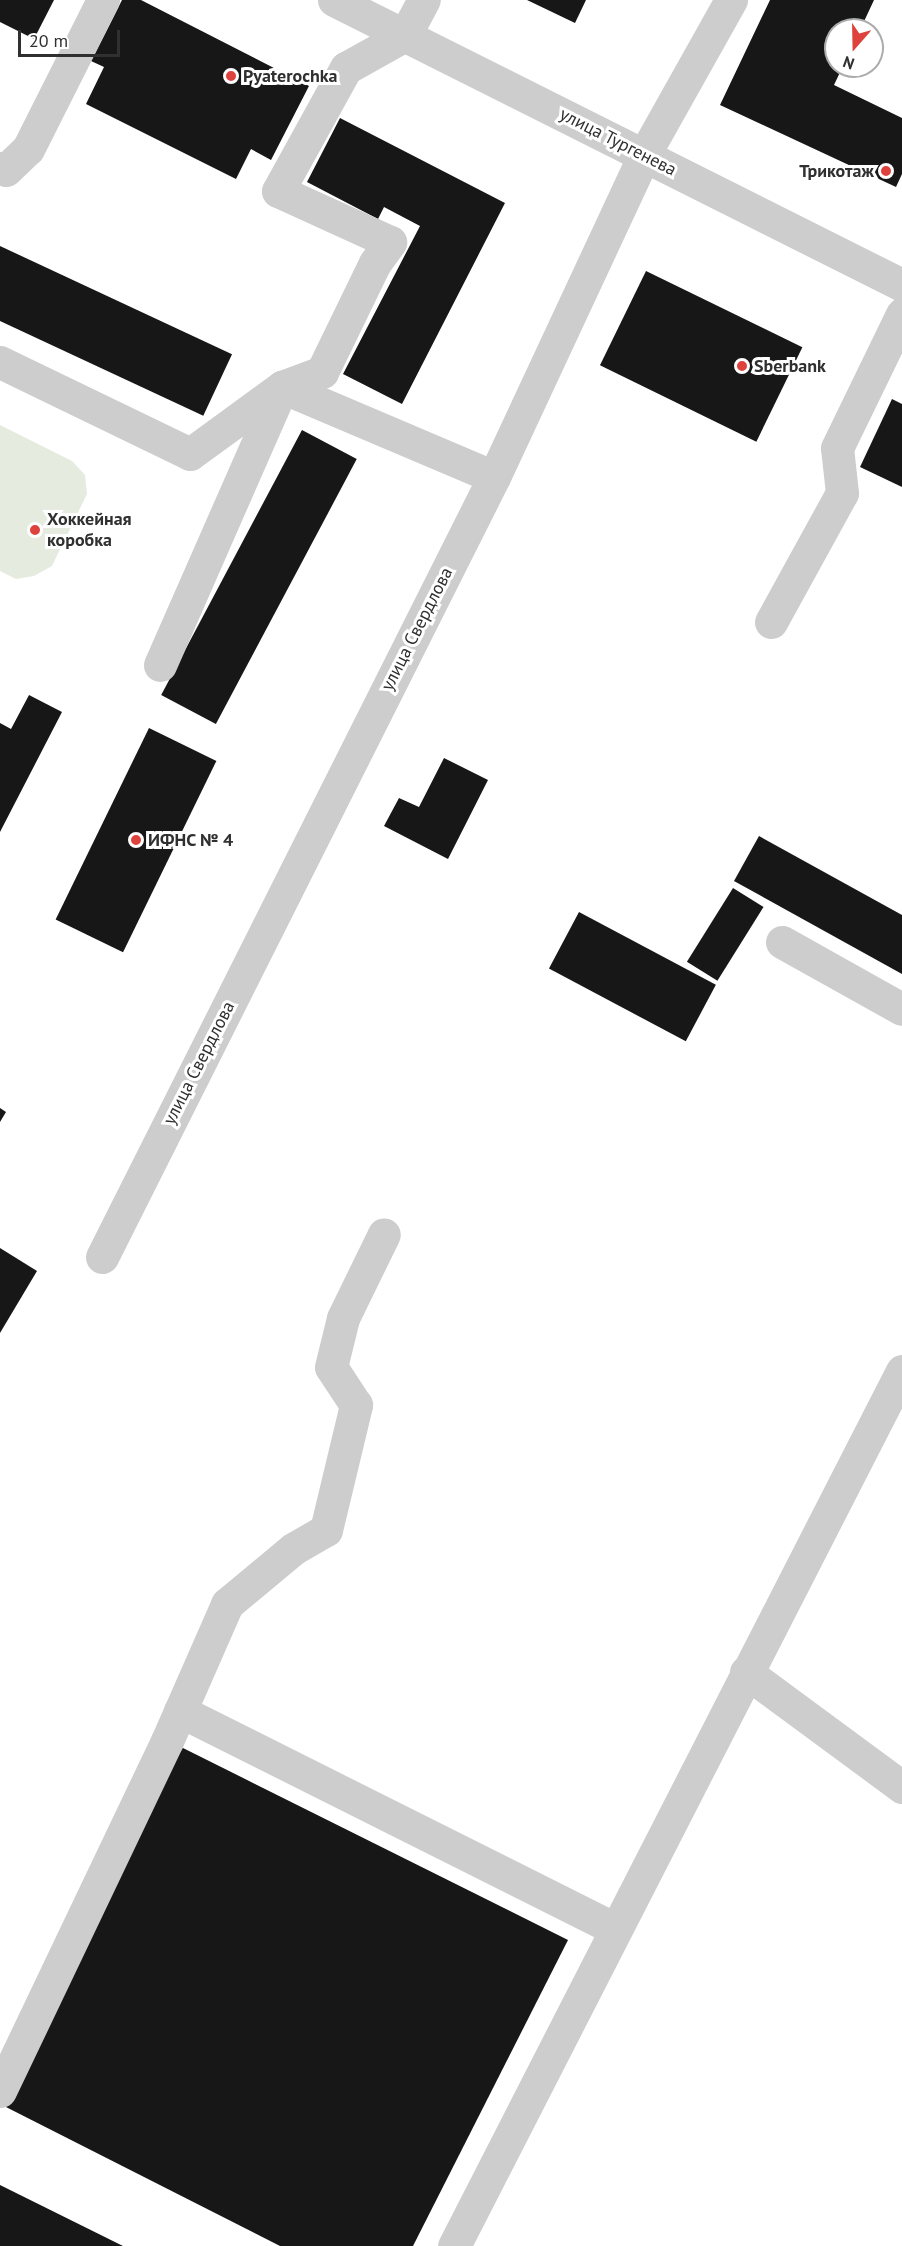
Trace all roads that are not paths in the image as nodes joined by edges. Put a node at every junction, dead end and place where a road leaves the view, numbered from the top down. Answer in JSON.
{"nodes":[{"id":1,"x":103,"y":0,"type":"edge"},
{"id":2,"x":334,"y":0,"type":"edge"},
{"id":3,"x":424,"y":0,"type":"edge"},
{"id":4,"x":730,"y":0,"type":"edge"},
{"id":5,"x":405,"y":35,"type":"junction"},
{"id":6,"x":644,"y":155,"type":"junction"},
{"id":7,"x":0,"y":168,"type":"edge"},
{"id":8,"x":902,"y":285,"type":"edge"},
{"id":9,"x":902,"y":314,"type":"edge"},
{"id":10,"x":0,"y":362,"type":"edge"},
{"id":11,"x":282,"y":387,"type":"junction"},
{"id":12,"x":494,"y":477,"type":"junction"},
{"id":13,"x":771,"y":622,"type":"dead end"},
{"id":14,"x":160,"y":665,"type":"dead end"},
{"id":15,"x":782,"y":942,"type":"dead end"},
{"id":16,"x":902,"y":1009,"type":"edge"},
{"id":17,"x":384,"y":1234,"type":"dead end"},
{"id":18,"x":102,"y":1257,"type":"dead end"},
{"id":19,"x":902,"y":1371,"type":"edge"},
{"id":20,"x":746,"y":1672,"type":"junction"},
{"id":21,"x":180,"y":1711,"type":"junction"},
{"id":22,"x":902,"y":1787,"type":"edge"},
{"id":23,"x":614,"y":1928,"type":"junction"},
{"id":24,"x":0,"y":2091,"type":"edge"},
{"id":25,"x":454,"y":2246,"type":"edge"}],
"edges":[{"from":1,"to":7,"type":"street"},
{"from":2,"to":5,"type":"street","name":"улица Тургенева"},
{"from":3,"to":5,"type":"street"},
{"from":4,"to":6,"type":"street","name":"улица Свердлова"},
{"from":5,"to":6,"type":"street","name":"улица Тургенева"},
{"from":5,"to":11,"type":"street"},
{"from":6,"to":8,"type":"street","name":"улица Тургенева"},
{"from":6,"to":12,"type":"street","name":"улица Свердлова"},
{"from":9,"to":13,"type":"street"},
{"from":10,"to":11,"type":"street"},
{"from":11,"to":12,"type":"street"},
{"from":11,"to":14,"type":"street"},
{"from":12,"to":18,"type":"street","name":"улица Свердлова"},
{"from":15,"to":16,"type":"street"},
{"from":17,"to":21,"type":"street"},
{"from":19,"to":20,"type":"street"},
{"from":20,"to":22,"type":"street"},
{"from":20,"to":23,"type":"street"},
{"from":21,"to":23,"type":"street"},
{"from":21,"to":24,"type":"street"},
{"from":23,"to":25,"type":"street"}]}
